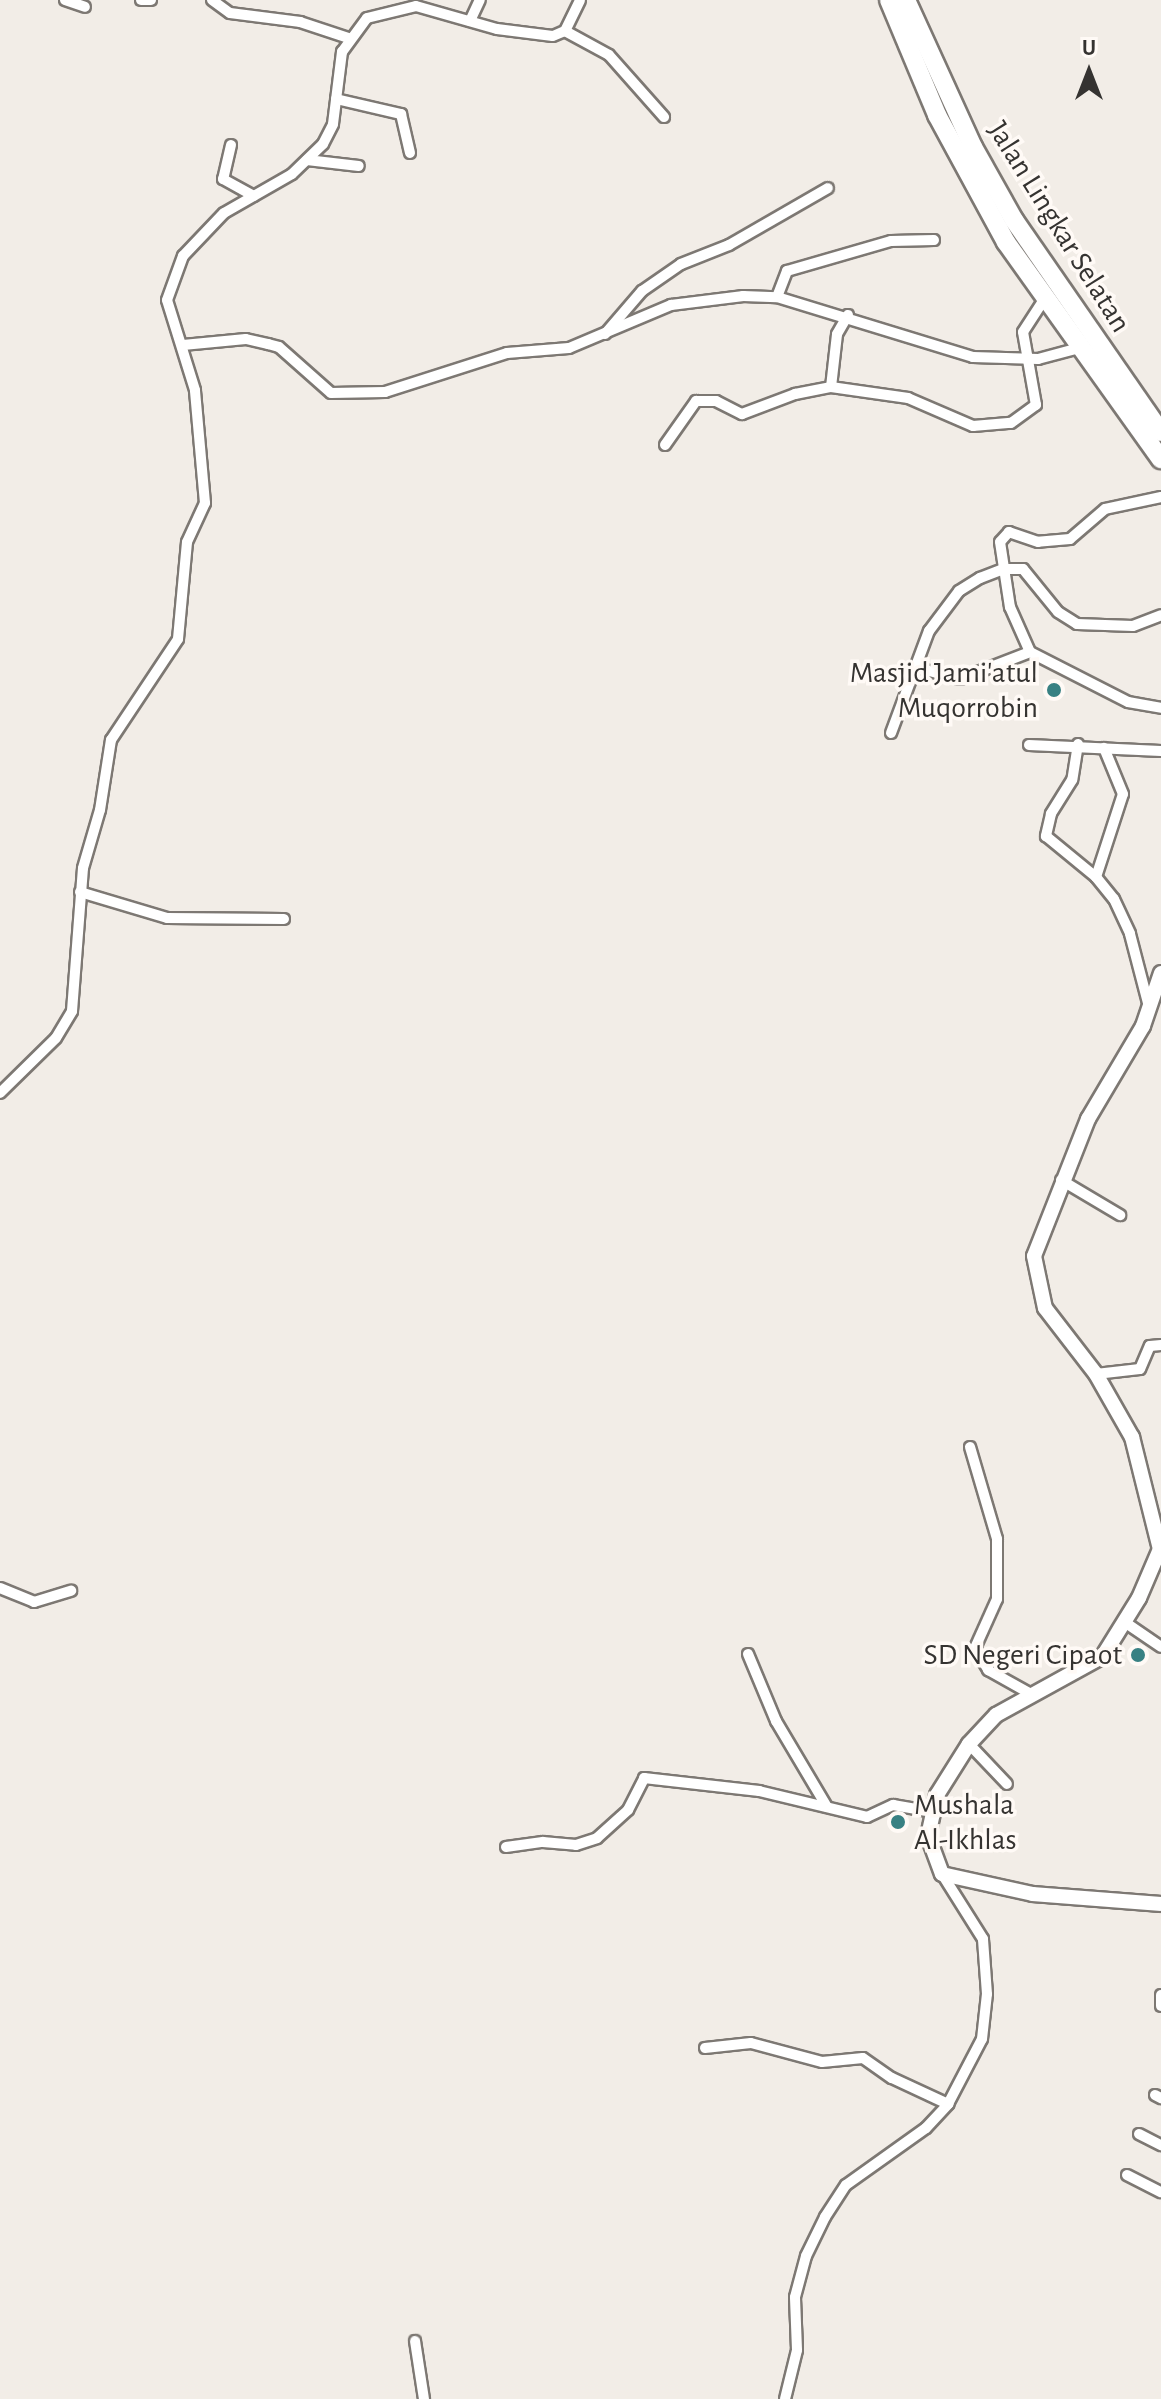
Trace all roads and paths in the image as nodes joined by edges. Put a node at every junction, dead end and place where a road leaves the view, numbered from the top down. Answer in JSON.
{"nodes":[{"id":1,"x":65,"y":0,"type":"edge"},
{"id":2,"x":141,"y":0,"type":"edge"},
{"id":3,"x":151,"y":0,"type":"edge"},
{"id":4,"x":212,"y":0,"type":"edge"},
{"id":5,"x":480,"y":0,"type":"edge"},
{"id":6,"x":580,"y":0,"type":"edge"},
{"id":7,"x":889,"y":0,"type":"edge"},
{"id":8,"x":906,"y":0,"type":"edge"},
{"id":9,"x":85,"y":7,"type":"dead end"},
{"id":10,"x":470,"y":21,"type":"junction"},
{"id":11,"x":565,"y":31,"type":"junction"},
{"id":12,"x":348,"y":38,"type":"junction"},
{"id":13,"x":336,"y":99,"type":"junction"},
{"id":14,"x":664,"y":117,"type":"dead end"},
{"id":15,"x":231,"y":145,"type":"dead end"},
{"id":16,"x":410,"y":153,"type":"dead end"},
{"id":17,"x":307,"y":160,"type":"junction"},
{"id":18,"x":359,"y":166,"type":"dead end"},
{"id":19,"x":828,"y":188,"type":"dead end"},
{"id":20,"x":254,"y":196,"type":"junction"},
{"id":21,"x":934,"y":240,"type":"dead end"},
{"id":22,"x":777,"y":297,"type":"junction"},
{"id":23,"x":1045,"y":298,"type":"junction"},
{"id":24,"x":848,"y":315,"type":"junction"},
{"id":25,"x":605,"y":334,"type":"junction"},
{"id":26,"x":183,"y":345,"type":"junction"},
{"id":27,"x":1083,"y":347,"type":"junction"},
{"id":28,"x":1025,"y":360,"type":"junction"},
{"id":29,"x":831,"y":387,"type":"junction"},
{"id":30,"x":1137,"y":413,"type":"junction"},
{"id":31,"x":1155,"y":432,"type":"edge"},
{"id":32,"x":665,"y":445,"type":"dead end"},
{"id":33,"x":1161,"y":459,"type":"edge"},
{"id":34,"x":1161,"y":497,"type":"edge"},
{"id":35,"x":1001,"y":570,"type":"junction"},
{"id":36,"x":1161,"y":615,"type":"edge"},
{"id":37,"x":1030,"y":652,"type":"junction"},
{"id":38,"x":914,"y":667,"type":"junction"},
{"id":39,"x":1161,"y":708,"type":"edge"},
{"id":40,"x":891,"y":733,"type":"dead end"},
{"id":41,"x":1078,"y":744,"type":"junction"},
{"id":42,"x":1029,"y":745,"type":"dead end"},
{"id":43,"x":1104,"y":748,"type":"junction"},
{"id":44,"x":1161,"y":751,"type":"edge"},
{"id":45,"x":1096,"y":877,"type":"junction"},
{"id":46,"x":80,"y":892,"type":"junction"},
{"id":47,"x":284,"y":919,"type":"dead end"},
{"id":48,"x":1161,"y":973,"type":"edge"},
{"id":49,"x":1149,"y":1009,"type":"junction"},
{"id":50,"x":0,"y":1093,"type":"edge"},
{"id":51,"x":1061,"y":1180,"type":"junction"},
{"id":52,"x":1120,"y":1215,"type":"dead end"},
{"id":53,"x":1161,"y":1345,"type":"edge"},
{"id":54,"x":1096,"y":1374,"type":"junction"},
{"id":55,"x":970,"y":1447,"type":"dead end"},
{"id":56,"x":1158,"y":1568,"type":"edge"},
{"id":57,"x":0,"y":1588,"type":"edge"},
{"id":58,"x":71,"y":1591,"type":"dead end"},
{"id":59,"x":1126,"y":1623,"type":"junction"},
{"id":60,"x":1161,"y":1647,"type":"edge"},
{"id":61,"x":748,"y":1654,"type":"dead end"},
{"id":62,"x":1031,"y":1694,"type":"junction"},
{"id":63,"x":969,"y":1744,"type":"junction"},
{"id":64,"x":1007,"y":1784,"type":"dead end"},
{"id":65,"x":827,"y":1807,"type":"junction"},
{"id":66,"x":933,"y":1812,"type":"junction"},
{"id":67,"x":506,"y":1847,"type":"dead end"},
{"id":68,"x":942,"y":1874,"type":"junction"},
{"id":69,"x":1161,"y":1904,"type":"edge"},
{"id":70,"x":1161,"y":1995,"type":"edge"},
{"id":71,"x":1161,"y":2006,"type":"edge"},
{"id":72,"x":705,"y":2048,"type":"dead end"},
{"id":73,"x":948,"y":2104,"type":"junction"},
{"id":74,"x":1139,"y":2134,"type":"dead end"},
{"id":75,"x":1161,"y":2145,"type":"edge"},
{"id":76,"x":1127,"y":2175,"type":"dead end"},
{"id":77,"x":1161,"y":2192,"type":"edge"},
{"id":78,"x":415,"y":2341,"type":"dead end"},
{"id":79,"x":424,"y":2399,"type":"edge"},
{"id":80,"x":785,"y":2399,"type":"edge"}],
"edges":[{"from":1,"to":9,"type":"street"},
{"from":2,"to":3,"type":"street"},
{"from":4,"to":12,"type":"street"},
{"from":5,"to":10,"type":"street"},
{"from":6,"to":11,"type":"street"},
{"from":7,"to":23,"type":"highway","name":"Jalan Lingkar Selatan"},
{"from":8,"to":30,"type":"highway","name":"Jalan Lingkar Selatan"},
{"from":10,"to":11,"type":"street"},
{"from":10,"to":12,"type":"street"},
{"from":11,"to":14,"type":"street"},
{"from":12,"to":13,"type":"street"},
{"from":13,"to":16,"type":"street"},
{"from":13,"to":17,"type":"street"},
{"from":15,"to":20,"type":"street"},
{"from":17,"to":18,"type":"street"},
{"from":17,"to":20,"type":"street"},
{"from":19,"to":25,"type":"street"},
{"from":20,"to":26,"type":"street"},
{"from":21,"to":22,"type":"street"},
{"from":22,"to":24,"type":"street"},
{"from":22,"to":25,"type":"street"},
{"from":23,"to":27,"type":"highway","name":"Jalan Lingkar Selatan"},
{"from":23,"to":28,"type":"street"},
{"from":24,"to":28,"type":"street"},
{"from":24,"to":29,"type":"street"},
{"from":25,"to":26,"type":"street"},
{"from":26,"to":46,"type":"street"},
{"from":27,"to":28,"type":"street"},
{"from":27,"to":30,"type":"highway","name":"Jalan Lingkar Selatan"},
{"from":28,"to":29,"type":"street"},
{"from":29,"to":32,"type":"street"},
{"from":30,"to":31,"type":"highway","name":"Jalan Lingkar Selatan"},
{"from":31,"to":33,"type":"highway","name":"Jalan Lingkar Selatan"},
{"from":34,"to":35,"type":"street"},
{"from":35,"to":36,"type":"street"},
{"from":35,"to":37,"type":"street"},
{"from":35,"to":38,"type":"street"},
{"from":37,"to":38,"type":"street"},
{"from":37,"to":39,"type":"street"},
{"from":38,"to":40,"type":"street"},
{"from":41,"to":42,"type":"street"},
{"from":41,"to":43,"type":"street"},
{"from":41,"to":45,"type":"street"},
{"from":43,"to":44,"type":"street"},
{"from":43,"to":45,"type":"street"},
{"from":45,"to":49,"type":"street"},
{"from":46,"to":47,"type":"street"},
{"from":46,"to":50,"type":"street"},
{"from":48,"to":49,"type":"street"},
{"from":49,"to":51,"type":"street"},
{"from":51,"to":52,"type":"street"},
{"from":51,"to":54,"type":"street"},
{"from":53,"to":54,"type":"street"},
{"from":54,"to":56,"type":"street"},
{"from":55,"to":62,"type":"street"},
{"from":56,"to":59,"type":"street"},
{"from":57,"to":58,"type":"street"},
{"from":59,"to":60,"type":"street"},
{"from":59,"to":62,"type":"street"},
{"from":61,"to":65,"type":"street"},
{"from":62,"to":63,"type":"street"},
{"from":63,"to":64,"type":"street"},
{"from":63,"to":66,"type":"street"},
{"from":65,"to":66,"type":"street"},
{"from":65,"to":67,"type":"street"},
{"from":66,"to":68,"type":"street"},
{"from":68,"to":69,"type":"street"},
{"from":68,"to":73,"type":"street"},
{"from":70,"to":71,"type":"street"},
{"from":72,"to":73,"type":"street"},
{"from":73,"to":80,"type":"street"},
{"from":74,"to":75,"type":"street"},
{"from":76,"to":77,"type":"street"},
{"from":78,"to":79,"type":"street"}]}
